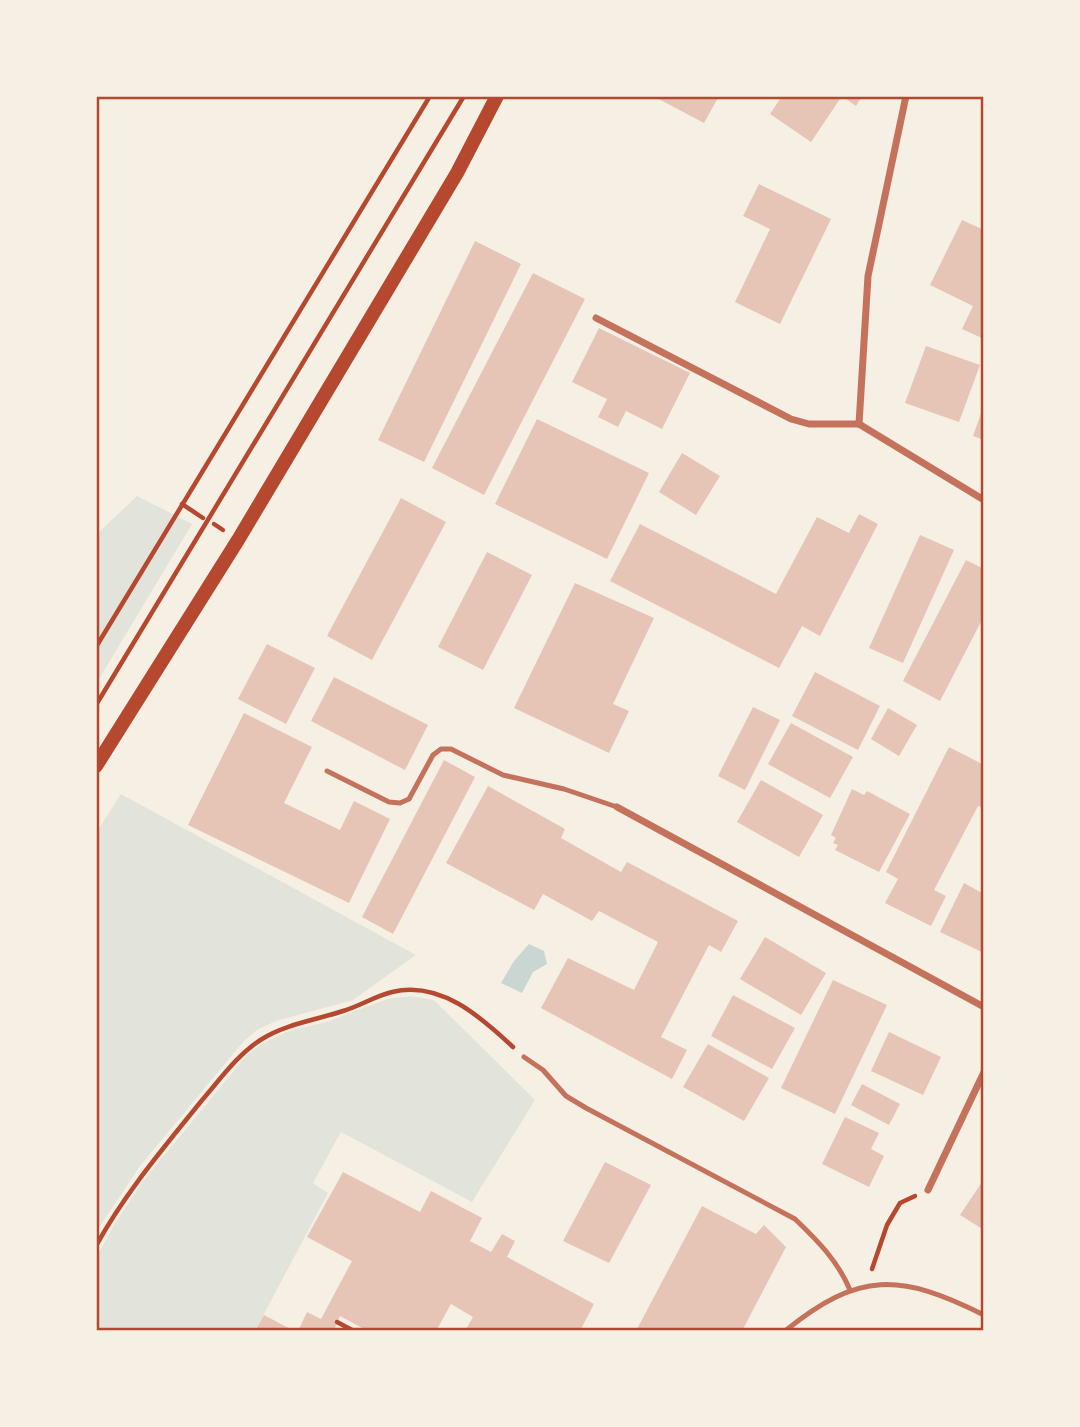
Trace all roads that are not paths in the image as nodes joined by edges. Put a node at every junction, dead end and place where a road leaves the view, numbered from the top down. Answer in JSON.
{"nodes":[{"id":1,"x":497,"y":96,"type":"edge"},
{"id":2,"x":906,"y":96,"type":"edge"},
{"id":3,"x":596,"y":317,"type":"dead end"},
{"id":4,"x":859,"y":424,"type":"junction"},
{"id":5,"x":984,"y":500,"type":"edge"},
{"id":6,"x":96,"y":766,"type":"edge"},
{"id":7,"x":327,"y":771,"type":"dead end"},
{"id":8,"x":617,"y":807,"type":"joint"},
{"id":9,"x":984,"y":1007,"type":"edge"},
{"id":10,"x":524,"y":1057,"type":"road end"},
{"id":11,"x":984,"y":1072,"type":"edge"},
{"id":12,"x":928,"y":1190,"type":"road end"},
{"id":13,"x":850,"y":1290,"type":"junction"},
{"id":14,"x":984,"y":1315,"type":"edge"},
{"id":15,"x":785,"y":1331,"type":"edge"}],
"edges":[{"from":1,"to":6,"type":"main road"},
{"from":2,"to":4,"type":"street"},
{"from":3,"to":4,"type":"street"},
{"from":4,"to":5,"type":"street"},
{"from":7,"to":8,"type":"lane"},
{"from":8,"to":9,"type":"street"},
{"from":10,"to":13,"type":"lane"},
{"from":11,"to":12,"type":"street"},
{"from":13,"to":14,"type":"lane"},
{"from":13,"to":15,"type":"lane"}]}
